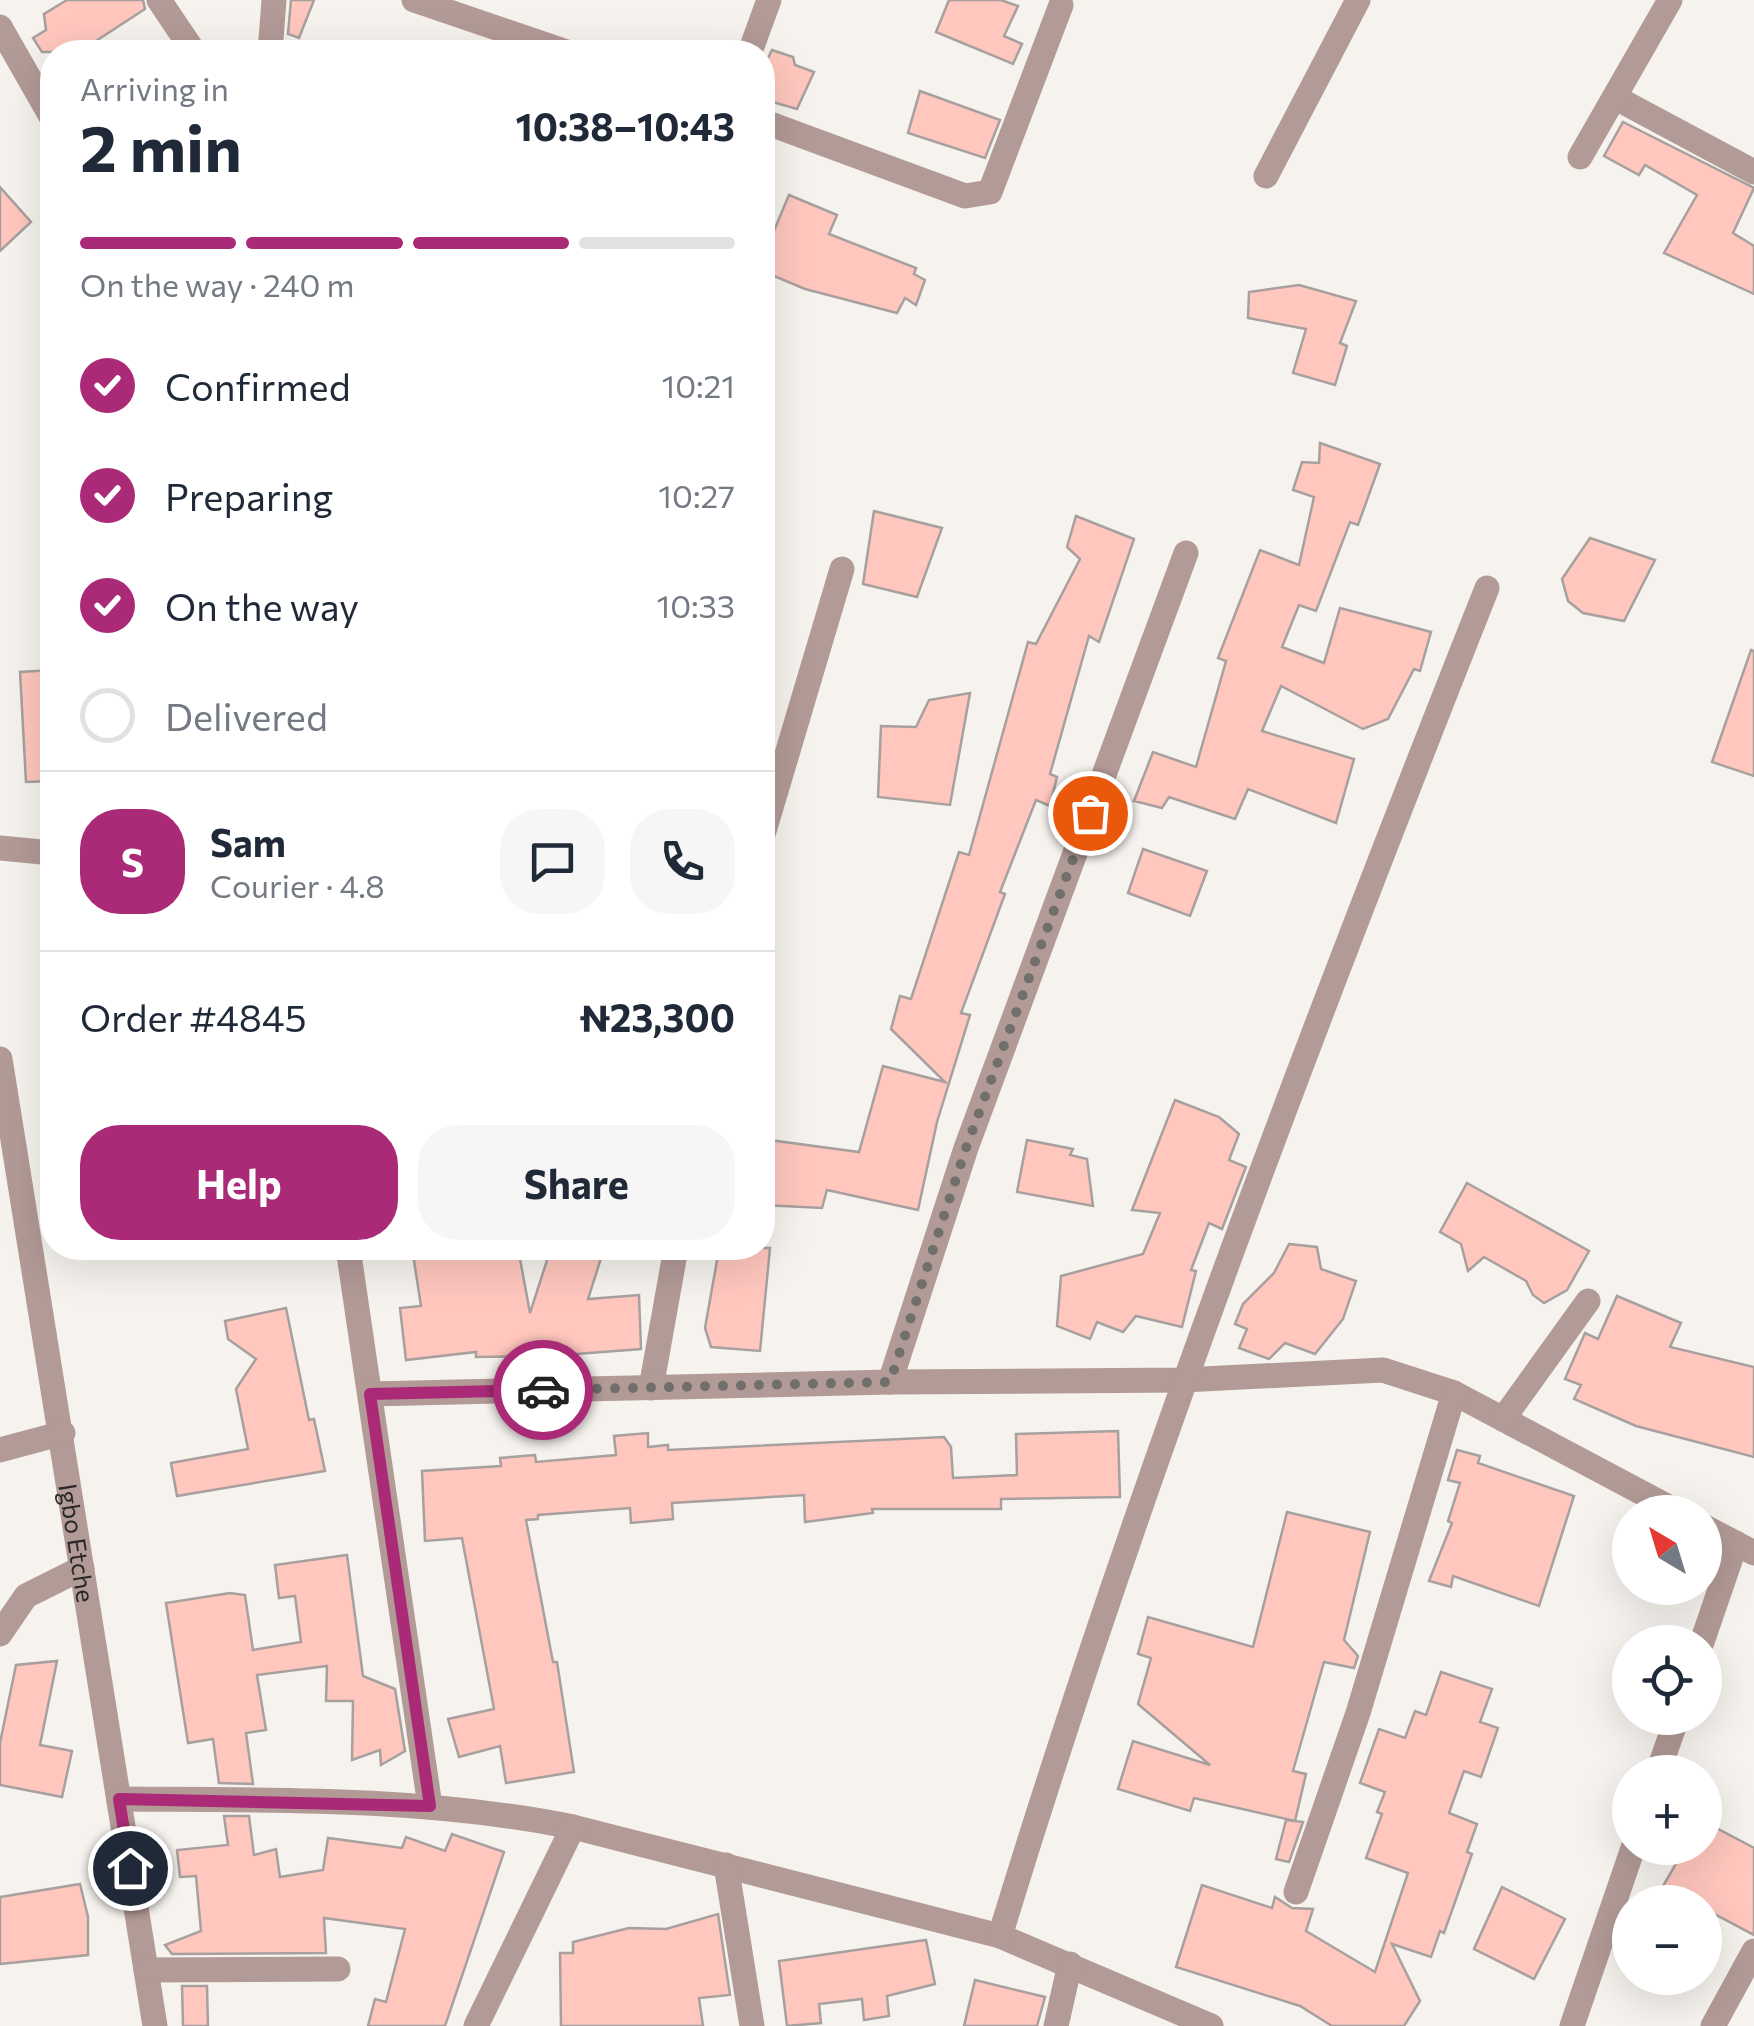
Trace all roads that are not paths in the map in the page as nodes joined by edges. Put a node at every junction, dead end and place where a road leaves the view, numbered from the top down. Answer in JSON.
{"nodes":[{"id":1,"x":160,"y":0,"type":"edge"},
{"id":2,"x":274,"y":0,"type":"edge"},
{"id":3,"x":414,"y":0,"type":"edge"},
{"id":4,"x":769,"y":0,"type":"edge"},
{"id":5,"x":1358,"y":0,"type":"edge"},
{"id":6,"x":1670,"y":0,"type":"edge"},
{"id":7,"x":1062,"y":6,"type":"dead end"},
{"id":8,"x":0,"y":27,"type":"edge"},
{"id":9,"x":186,"y":40,"type":"edge"},
{"id":10,"x":271,"y":40,"type":"edge"},
{"id":11,"x":532,"y":40,"type":"edge"},
{"id":12,"x":754,"y":40,"type":"edge"},
{"id":13,"x":40,"y":97,"type":"edge"},
{"id":14,"x":1616,"y":98,"type":"junction"},
{"id":15,"x":775,"y":126,"type":"edge"},
{"id":16,"x":1580,"y":157,"type":"dead end"},
{"id":17,"x":1754,"y":172,"type":"edge"},
{"id":18,"x":1266,"y":176,"type":"dead end"},
{"id":19,"x":1186,"y":552,"type":"dead end"},
{"id":20,"x":842,"y":569,"type":"dead end"},
{"id":21,"x":1487,"y":588,"type":"dead end"},
{"id":22,"x":775,"y":794,"type":"edge"},
{"id":23,"x":0,"y":848,"type":"edge"},
{"id":24,"x":40,"y":852,"type":"edge"},
{"id":25,"x":0,"y":1058,"type":"edge"},
{"id":26,"x":350,"y":1260,"type":"edge"},
{"id":27,"x":674,"y":1260,"type":"edge"},
{"id":28,"x":1588,"y":1301,"type":"dead end"},
{"id":29,"x":1184,"y":1380,"type":"junction"},
{"id":30,"x":890,"y":1382,"type":"junction"},
{"id":31,"x":650,"y":1388,"type":"junction"},
{"id":32,"x":1454,"y":1393,"type":"junction"},
{"id":33,"x":370,"y":1394,"type":"junction"},
{"id":34,"x":1503,"y":1420,"type":"junction"},
{"id":35,"x":63,"y":1434,"type":"junction"},
{"id":36,"x":0,"y":1450,"type":"edge"},
{"id":37,"x":1646,"y":1495,"type":"edge"},
{"id":38,"x":1722,"y":1536,"type":"edge"},
{"id":39,"x":1745,"y":1548,"type":"edge"},
{"id":40,"x":82,"y":1568,"type":"junction"},
{"id":41,"x":1710,"y":1625,"type":"edge"},
{"id":42,"x":0,"y":1634,"type":"edge"},
{"id":43,"x":119,"y":1799,"type":"junction"},
{"id":44,"x":430,"y":1806,"type":"junction"},
{"id":45,"x":573,"y":1827,"type":"junction"},
{"id":46,"x":726,"y":1865,"type":"junction"},
{"id":47,"x":1627,"y":1865,"type":"edge"},
{"id":48,"x":1296,"y":1892,"type":"dead end"},
{"id":49,"x":1000,"y":1936,"type":"junction"},
{"id":50,"x":1754,"y":1951,"type":"edge"},
{"id":51,"x":1070,"y":1964,"type":"junction"},
{"id":52,"x":338,"y":1969,"type":"dead end"},
{"id":53,"x":146,"y":1970,"type":"junction"},
{"id":54,"x":155,"y":2026,"type":"edge"},
{"id":55,"x":476,"y":2026,"type":"edge"},
{"id":56,"x":752,"y":2026,"type":"edge"},
{"id":57,"x":1056,"y":2026,"type":"edge"},
{"id":58,"x":1211,"y":2026,"type":"edge"},
{"id":59,"x":1572,"y":2026,"type":"edge"},
{"id":60,"x":1713,"y":2026,"type":"edge"}],
"edges":[{"from":1,"to":9,"type":"street"},
{"from":2,"to":10,"type":"street"},
{"from":3,"to":11,"type":"street"},
{"from":4,"to":12,"type":"street"},
{"from":5,"to":18,"type":"street"},
{"from":6,"to":14,"type":"street"},
{"from":7,"to":15,"type":"street"},
{"from":8,"to":13,"type":"street"},
{"from":14,"to":16,"type":"street"},
{"from":14,"to":17,"type":"street"},
{"from":19,"to":30,"type":"street"},
{"from":20,"to":22,"type":"street"},
{"from":21,"to":29,"type":"street"},
{"from":23,"to":24,"type":"street"},
{"from":25,"to":35,"type":"street","name":"Igbo Etche"},
{"from":26,"to":33,"type":"street"},
{"from":27,"to":31,"type":"street"},
{"from":28,"to":34,"type":"street"},
{"from":29,"to":30,"type":"street"},
{"from":29,"to":32,"type":"street"},
{"from":29,"to":49,"type":"street"},
{"from":30,"to":31,"type":"street"},
{"from":31,"to":33,"type":"street"},
{"from":32,"to":34,"type":"street"},
{"from":32,"to":48,"type":"street"},
{"from":33,"to":44,"type":"street"},
{"from":34,"to":37,"type":"street"},
{"from":35,"to":36,"type":"street"},
{"from":35,"to":40,"type":"street","name":"Igbo Etche"},
{"from":38,"to":39,"type":"street"},
{"from":39,"to":41,"type":"street"},
{"from":40,"to":42,"type":"street"},
{"from":40,"to":43,"type":"street","name":"Igbo Etche"},
{"from":43,"to":44,"type":"street"},
{"from":43,"to":53,"type":"street","name":"Igbo Etche"},
{"from":44,"to":45,"type":"street"},
{"from":45,"to":46,"type":"street"},
{"from":45,"to":55,"type":"street"},
{"from":46,"to":49,"type":"street"},
{"from":46,"to":56,"type":"street"},
{"from":47,"to":59,"type":"street"},
{"from":49,"to":51,"type":"street"},
{"from":50,"to":60,"type":"street"},
{"from":51,"to":57,"type":"street"},
{"from":51,"to":58,"type":"street"},
{"from":52,"to":53,"type":"street"},
{"from":53,"to":54,"type":"street","name":"Igbo Etche"}]}
